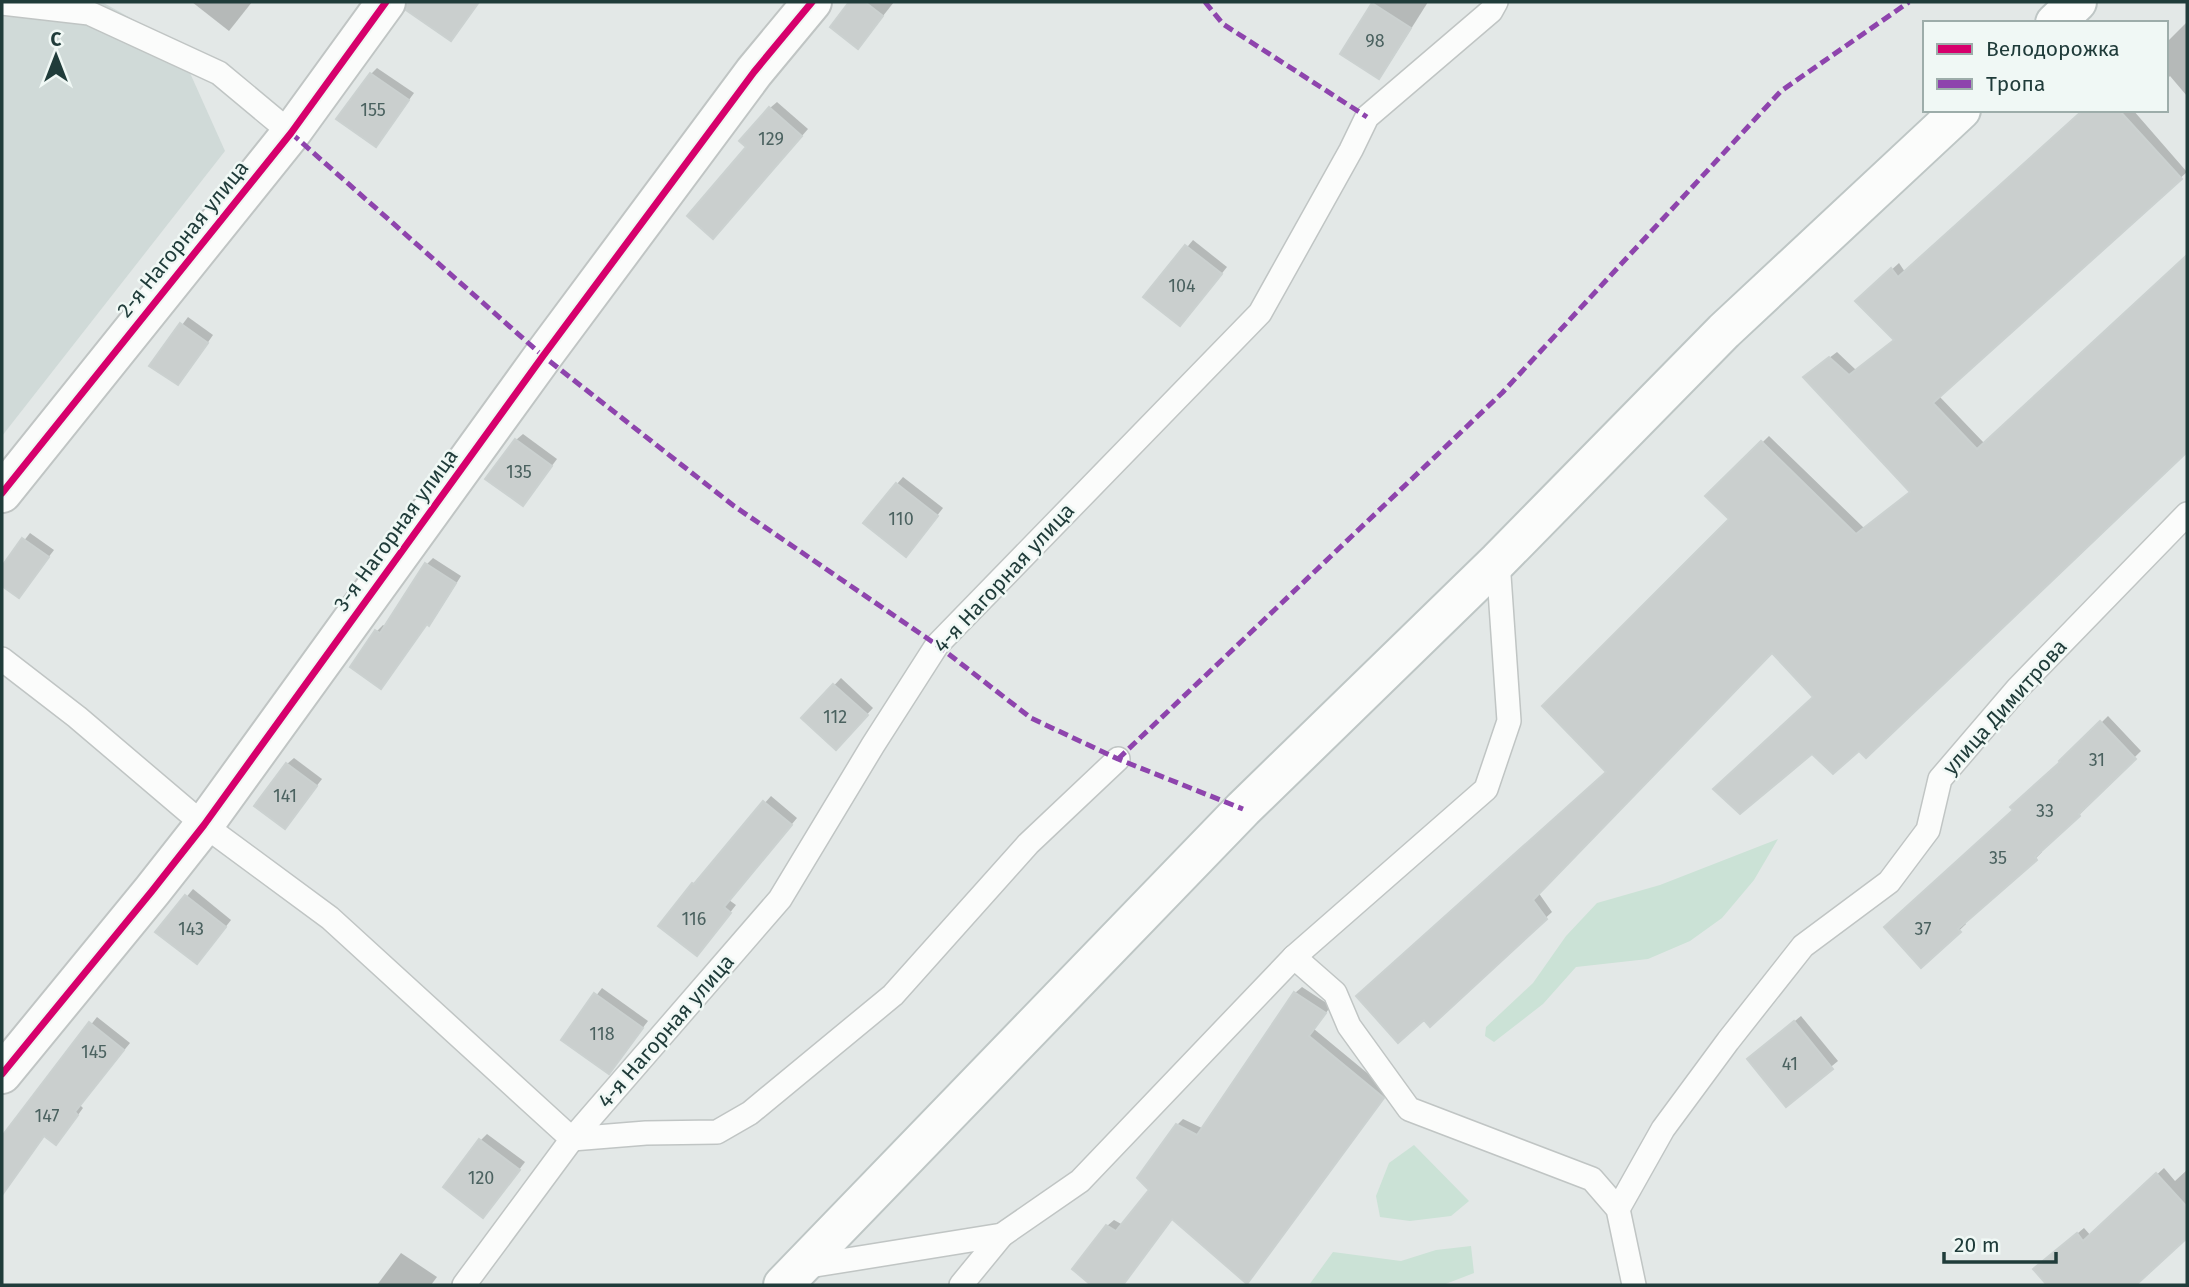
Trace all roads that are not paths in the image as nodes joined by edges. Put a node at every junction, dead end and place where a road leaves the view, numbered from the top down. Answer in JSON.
{"nodes":[{"id":1,"x":386,"y":2,"type":"edge"},
{"id":2,"x":811,"y":2,"type":"edge"},
{"id":3,"x":1496,"y":2,"type":"edge"},
{"id":4,"x":2077,"y":2,"type":"edge"},
{"id":5,"x":2,"y":3,"type":"edge"},
{"id":6,"x":2057,"y":21,"type":"edge"},
{"id":7,"x":1959,"y":112,"type":"edge"},
{"id":8,"x":291,"y":133,"type":"junction"},
{"id":9,"x":2,"y":493,"type":"edge"},
{"id":10,"x":2186,"y":518,"type":"edge"},
{"id":11,"x":1498,"y":561,"type":"junction"},
{"id":12,"x":2,"y":659,"type":"edge"},
{"id":13,"x":1118,"y":759,"type":"dead end"},
{"id":14,"x":204,"y":825,"type":"junction"},
{"id":15,"x":1294,"y":957,"type":"junction"},
{"id":16,"x":2,"y":1074,"type":"edge"},
{"id":17,"x":572,"y":1139,"type":"junction"},
{"id":18,"x":1619,"y":1209,"type":"junction"},
{"id":19,"x":1002,"y":1235,"type":"junction"},
{"id":20,"x":791,"y":1276,"type":"edge"},
{"id":21,"x":464,"y":1285,"type":"edge"},
{"id":22,"x":961,"y":1285,"type":"edge"},
{"id":23,"x":1634,"y":1285,"type":"edge"}],
"edges":[{"from":1,"to":8,"type":"street","name":"2-я Нагорная улица"},
{"from":2,"to":14,"type":"street","name":"3-я Нагорная улица"},
{"from":3,"to":17,"type":"lane","name":"4-я Нагорная улица"},
{"from":4,"to":6,"type":"street"},
{"from":5,"to":8,"type":"lane"},
{"from":7,"to":11,"type":"street"},
{"from":8,"to":9,"type":"street","name":"2-я Нагорная улица"},
{"from":10,"to":18,"type":"lane","name":"улица Димитрова"},
{"from":11,"to":15,"type":"lane"},
{"from":11,"to":20,"type":"street"},
{"from":12,"to":14,"type":"lane"},
{"from":13,"to":17,"type":"lane"},
{"from":14,"to":16,"type":"street","name":"3-я Нагорная улица"},
{"from":14,"to":17,"type":"lane"},
{"from":15,"to":18,"type":"lane"},
{"from":15,"to":19,"type":"lane"},
{"from":17,"to":21,"type":"lane","name":"4-я Нагорная улица"},
{"from":18,"to":23,"type":"lane"},
{"from":19,"to":20,"type":"lane"},
{"from":19,"to":22,"type":"lane"}]}
